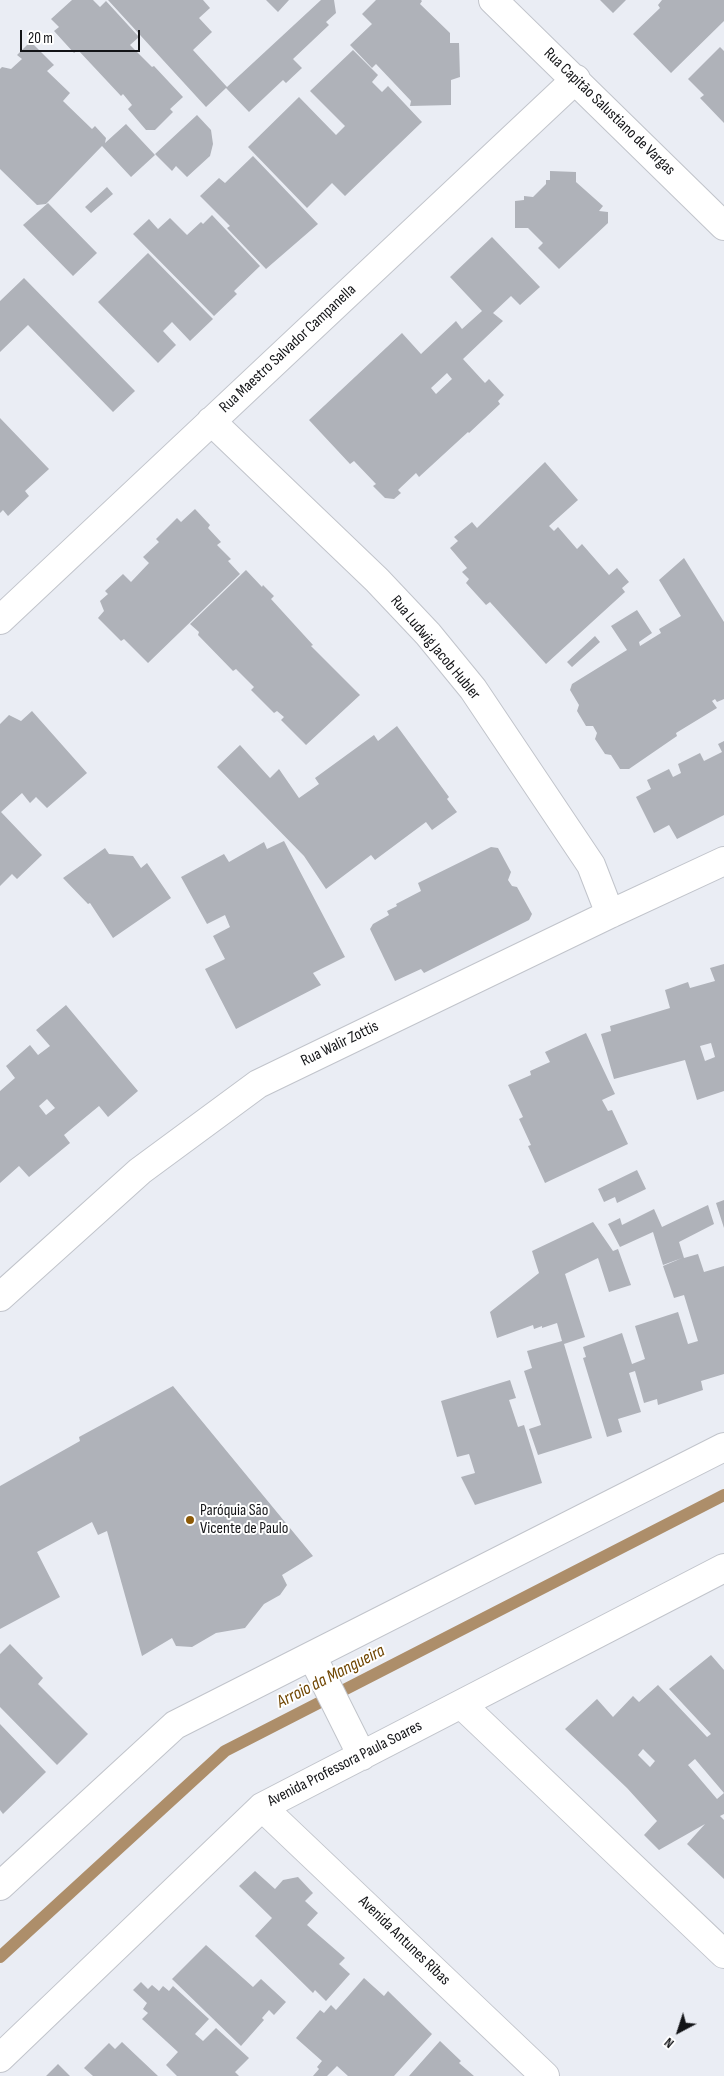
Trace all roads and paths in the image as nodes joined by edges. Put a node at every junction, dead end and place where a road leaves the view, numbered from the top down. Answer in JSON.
{"nodes":[{"id":1,"x":493,"y":0,"type":"edge"},
{"id":2,"x":576,"y":79,"type":"junction"},
{"id":3,"x":724,"y":226,"type":"edge"},
{"id":4,"x":211,"y":421,"type":"junction"},
{"id":5,"x":0,"y":620,"type":"edge"},
{"id":6,"x":724,"y":861,"type":"edge"},
{"id":7,"x":610,"y":914,"type":"junction"},
{"id":8,"x":0,"y":1297,"type":"edge"},
{"id":9,"x":724,"y":1447,"type":"edge"},
{"id":10,"x":724,"y":1568,"type":"edge"},
{"id":11,"x":312,"y":1656,"type":"junction"},
{"id":12,"x":462,"y":1705,"type":"junction"},
{"id":13,"x":362,"y":1756,"type":"junction"},
{"id":14,"x":262,"y":1807,"type":"junction"},
{"id":15,"x":0,"y":1886,"type":"edge"},
{"id":16,"x":724,"y":1954,"type":"edge"},
{"id":17,"x":0,"y":2058,"type":"edge"},
{"id":18,"x":545,"y":2076,"type":"edge"}],
"edges":[{"from":1,"to":2,"type":"street","name":"Rua Capitão Salustiano de Vargas"},
{"from":2,"to":3,"type":"street","name":"Rua Capitão Salustiano de Vargas"},
{"from":2,"to":4,"type":"street","name":"Rua Maestro Salvador Campanella"},
{"from":4,"to":5,"type":"street","name":"Rua Maestro Salvador Campanella"},
{"from":4,"to":7,"type":"street","name":"Rua Ludwig Jacob Hubler"},
{"from":6,"to":7,"type":"street","name":"Rua Walir Zottis"},
{"from":7,"to":8,"type":"street","name":"Rua Walir Zottis"},
{"from":9,"to":11,"type":"street"},
{"from":10,"to":12,"type":"street","name":"Avenida Professora Paula Soares"},
{"from":11,"to":13,"type":"street"},
{"from":11,"to":15,"type":"street"},
{"from":12,"to":13,"type":"street","name":"Avenida Professora Paula Soares"},
{"from":12,"to":16,"type":"street"},
{"from":13,"to":14,"type":"street","name":"Avenida Professora Paula Soares"},
{"from":14,"to":17,"type":"street","name":"Avenida Professora Paula Soares"},
{"from":14,"to":18,"type":"street","name":"Avenida Antunes Ribas"}]}
